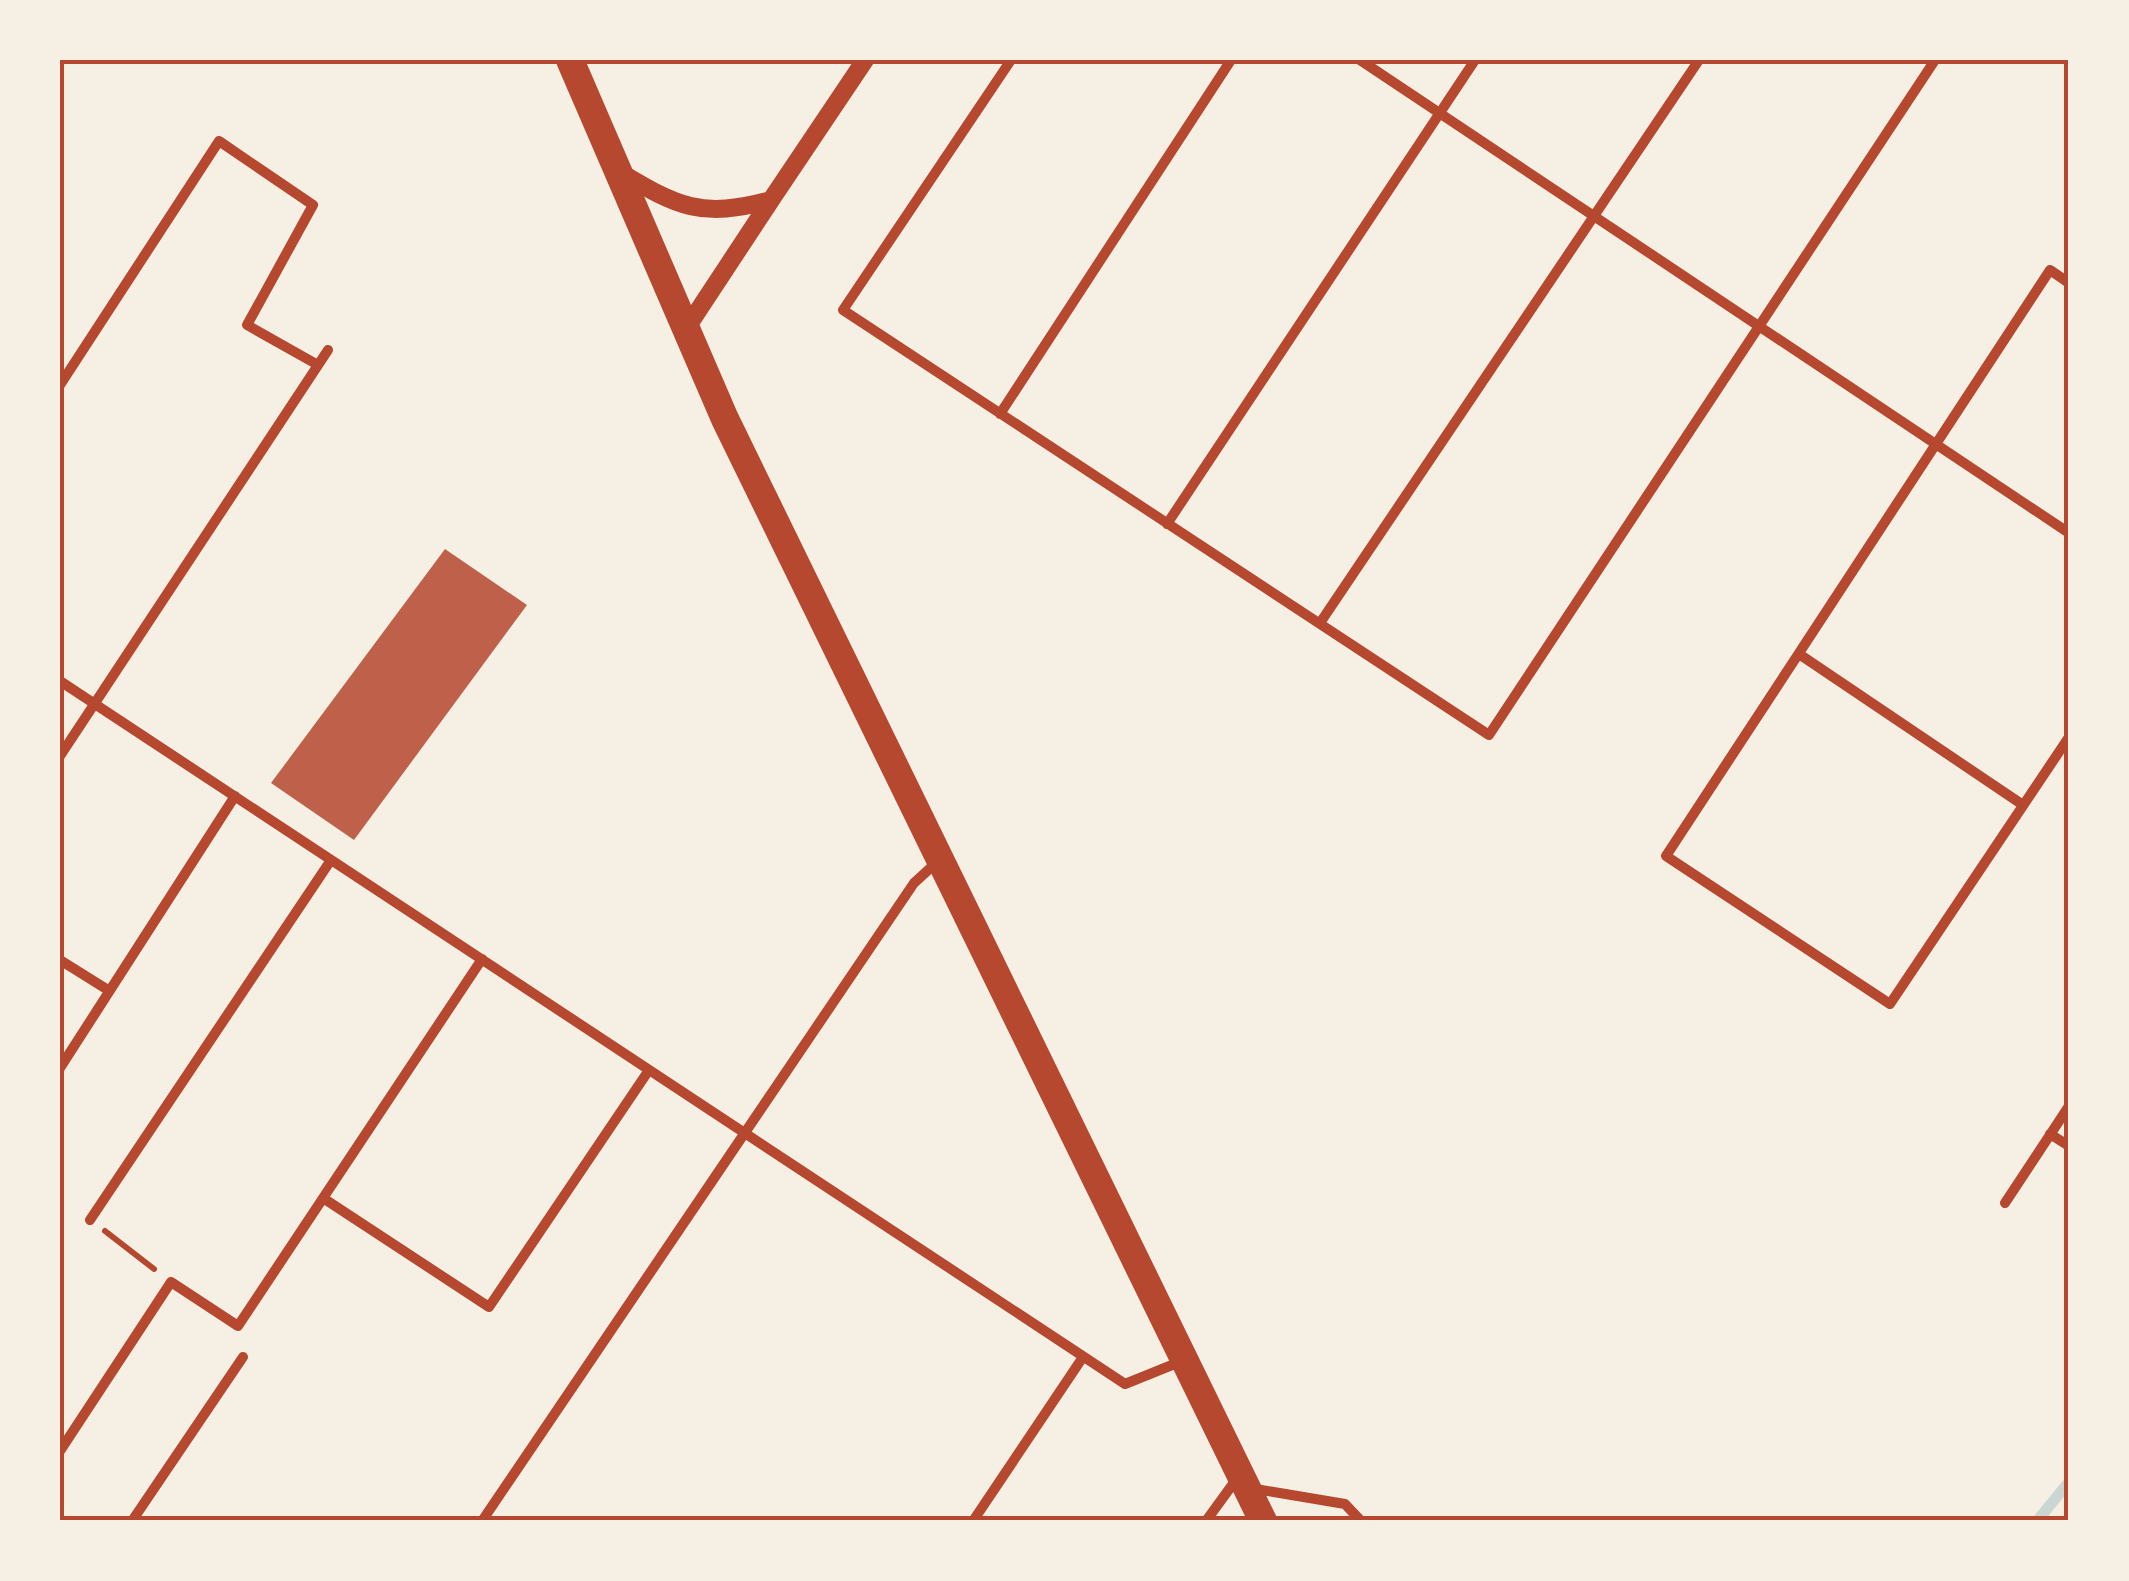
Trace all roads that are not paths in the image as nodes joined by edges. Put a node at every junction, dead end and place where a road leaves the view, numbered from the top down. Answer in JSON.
{"nodes":[{"id":1,"x":570,"y":60,"type":"edge"},
{"id":2,"x":865,"y":60,"type":"edge"},
{"id":3,"x":1011,"y":60,"type":"edge"},
{"id":4,"x":1231,"y":60,"type":"edge"},
{"id":5,"x":1360,"y":60,"type":"edge"},
{"id":6,"x":1474,"y":60,"type":"edge"},
{"id":7,"x":1699,"y":60,"type":"edge"},
{"id":8,"x":1935,"y":60,"type":"edge"},
{"id":9,"x":1440,"y":113,"type":"junction"},
{"id":10,"x":618,"y":171,"type":"junction"},
{"id":11,"x":771,"y":200,"type":"junction"},
{"id":12,"x":1594,"y":216,"type":"junction"},
{"id":13,"x":2069,"y":284,"type":"edge"},
{"id":14,"x":1760,"y":325,"type":"junction"},
{"id":15,"x":686,"y":329,"type":"junction"},
{"id":16,"x":328,"y":350,"type":"dead end"},
{"id":17,"x":318,"y":365,"type":"junction"},
{"id":18,"x":60,"y":385,"type":"edge"},
{"id":19,"x":1000,"y":414,"type":"junction"},
{"id":20,"x":1937,"y":443,"type":"junction"},
{"id":21,"x":1167,"y":524,"type":"junction"},
{"id":22,"x":2069,"y":533,"type":"edge"},
{"id":23,"x":1320,"y":623,"type":"junction"},
{"id":24,"x":1799,"y":654,"type":"junction"},
{"id":25,"x":60,"y":680,"type":"edge"},
{"id":26,"x":94,"y":704,"type":"junction"},
{"id":27,"x":2069,"y":737,"type":"edge"},
{"id":28,"x":60,"y":756,"type":"edge"},
{"id":29,"x":235,"y":796,"type":"junction"},
{"id":30,"x":2024,"y":804,"type":"junction"},
{"id":31,"x":942,"y":858,"type":"junction"},
{"id":32,"x":331,"y":860,"type":"junction"},
{"id":33,"x":482,"y":959,"type":"junction"},
{"id":34,"x":60,"y":960,"type":"edge"},
{"id":35,"x":108,"y":990,"type":"junction"},
{"id":36,"x":60,"y":1068,"type":"edge"},
{"id":37,"x":649,"y":1070,"type":"junction"},
{"id":38,"x":2069,"y":1106,"type":"edge"},
{"id":39,"x":742,"y":1132,"type":"junction"},
{"id":40,"x":2050,"y":1134,"type":"junction"},
{"id":41,"x":2069,"y":1146,"type":"edge"},
{"id":42,"x":324,"y":1198,"type":"junction"},
{"id":43,"x":2005,"y":1203,"type":"dead end"},
{"id":44,"x":90,"y":1220,"type":"road end"},
{"id":45,"x":243,"y":1357,"type":"dead end"},
{"id":46,"x":1083,"y":1357,"type":"junction"},
{"id":47,"x":1183,"y":1360,"type":"junction"},
{"id":48,"x":60,"y":1451,"type":"edge"},
{"id":49,"x":1242,"y":1481,"type":"junction"},
{"id":50,"x":132,"y":1521,"type":"edge"},
{"id":51,"x":482,"y":1521,"type":"edge"},
{"id":52,"x":973,"y":1521,"type":"edge"},
{"id":53,"x":1206,"y":1521,"type":"edge"},
{"id":54,"x":1262,"y":1521,"type":"edge"},
{"id":55,"x":1360,"y":1521,"type":"edge"}],
"edges":[{"from":1,"to":10,"type":"highway"},
{"from":2,"to":11,"type":"street"},
{"from":3,"to":19,"type":"street"},
{"from":4,"to":19,"type":"street"},
{"from":5,"to":9,"type":"street"},
{"from":6,"to":9,"type":"street"},
{"from":7,"to":12,"type":"street"},
{"from":8,"to":14,"type":"street"},
{"from":9,"to":12,"type":"street"},
{"from":9,"to":21,"type":"street"},
{"from":10,"to":11,"type":"street"},
{"from":10,"to":15,"type":"highway"},
{"from":11,"to":15,"type":"street"},
{"from":12,"to":14,"type":"street"},
{"from":12,"to":23,"type":"street"},
{"from":13,"to":20,"type":"street"},
{"from":14,"to":20,"type":"street"},
{"from":14,"to":23,"type":"street"},
{"from":15,"to":31,"type":"highway"},
{"from":16,"to":17,"type":"street"},
{"from":17,"to":18,"type":"street"},
{"from":17,"to":26,"type":"street"},
{"from":19,"to":21,"type":"street"},
{"from":20,"to":22,"type":"street"},
{"from":20,"to":24,"type":"street"},
{"from":21,"to":23,"type":"street"},
{"from":24,"to":30,"type":"street"},
{"from":24,"to":30,"type":"street"},
{"from":25,"to":26,"type":"street"},
{"from":26,"to":28,"type":"street"},
{"from":26,"to":29,"type":"street"},
{"from":27,"to":30,"type":"street"},
{"from":29,"to":32,"type":"street"},
{"from":29,"to":35,"type":"street"},
{"from":31,"to":39,"type":"street"},
{"from":31,"to":47,"type":"highway"},
{"from":32,"to":33,"type":"street"},
{"from":32,"to":44,"type":"street"},
{"from":33,"to":37,"type":"street"},
{"from":33,"to":42,"type":"street"},
{"from":34,"to":35,"type":"street"},
{"from":35,"to":36,"type":"street"},
{"from":37,"to":39,"type":"street"},
{"from":37,"to":42,"type":"street"},
{"from":38,"to":40,"type":"street"},
{"from":39,"to":46,"type":"street"},
{"from":39,"to":51,"type":"street"},
{"from":40,"to":41,"type":"street"},
{"from":40,"to":43,"type":"street"},
{"from":42,"to":48,"type":"street"},
{"from":45,"to":50,"type":"street"},
{"from":46,"to":47,"type":"street"},
{"from":46,"to":52,"type":"street"},
{"from":47,"to":49,"type":"highway"},
{"from":49,"to":53,"type":"street"},
{"from":49,"to":54,"type":"highway"},
{"from":49,"to":55,"type":"street"}]}
